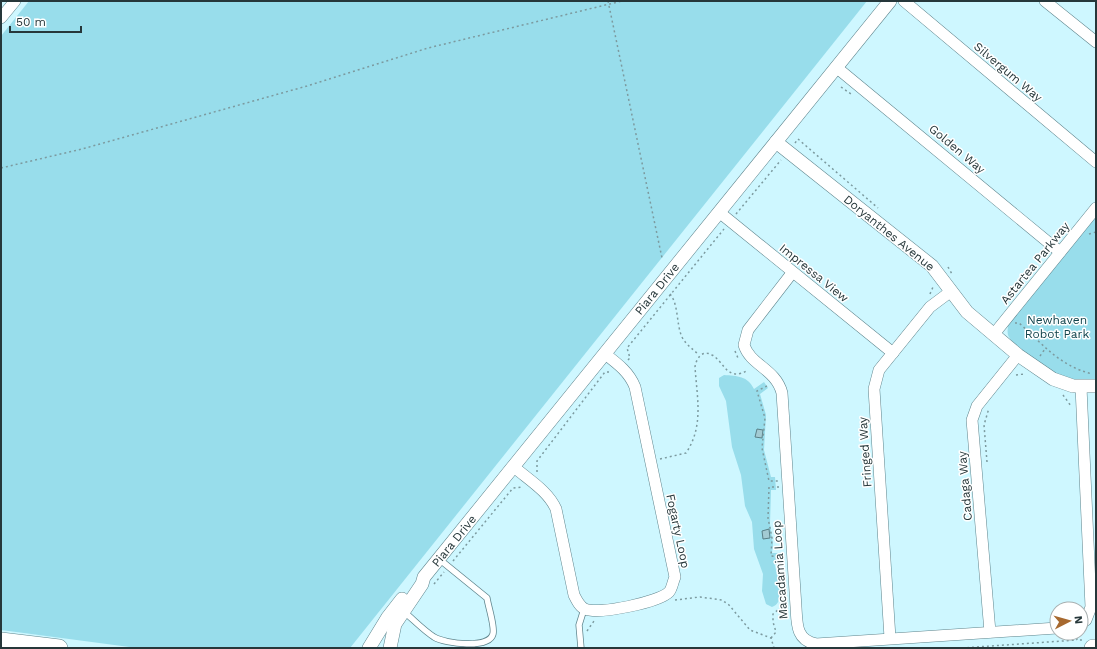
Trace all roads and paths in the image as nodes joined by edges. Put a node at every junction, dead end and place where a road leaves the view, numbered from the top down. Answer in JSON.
{"nodes":[{"id":1,"x":15,"y":1,"type":"edge"},
{"id":2,"x":608,"y":1,"type":"edge"},
{"id":3,"x":622,"y":1,"type":"edge"},
{"id":4,"x":890,"y":1,"type":"edge"},
{"id":5,"x":904,"y":1,"type":"edge"},
{"id":6,"x":1045,"y":1,"type":"edge"},
{"id":7,"x":608,"y":4,"type":"junction"},
{"id":8,"x":1,"y":18,"type":"edge"},
{"id":9,"x":1096,"y":42,"type":"edge"},
{"id":10,"x":836,"y":67,"type":"junction"},
{"id":11,"x":776,"y":142,"type":"junction"},
{"id":12,"x":788,"y":151,"type":"junction"},
{"id":13,"x":1096,"y":162,"type":"edge"},
{"id":14,"x":1,"y":168,"type":"edge"},
{"id":15,"x":1096,"y":208,"type":"edge"},
{"id":16,"x":881,"y":210,"type":"dead end"},
{"id":17,"x":719,"y":212,"type":"junction"},
{"id":18,"x":730,"y":221,"type":"junction"},
{"id":19,"x":1060,"y":252,"type":"junction"},
{"id":20,"x":662,"y":258,"type":"dead end"},
{"id":21,"x":947,"y":266,"type":"dead end"},
{"id":22,"x":792,"y":273,"type":"junction"},
{"id":23,"x":954,"y":276,"type":"dead end"},
{"id":24,"x":950,"y":292,"type":"junction"},
{"id":25,"x":670,"y":294,"type":"junction"},
{"id":26,"x":1011,"y":321,"type":"dead end"},
{"id":27,"x":994,"y":334,"type":"junction"},
{"id":28,"x":734,"y":346,"type":"dead end"},
{"id":29,"x":1045,"y":349,"type":"junction"},
{"id":30,"x":892,"y":353,"type":"junction"},
{"id":31,"x":606,"y":354,"type":"junction"},
{"id":32,"x":1018,"y":354,"type":"junction"},
{"id":33,"x":700,"y":356,"type":"junction"},
{"id":34,"x":740,"y":360,"type":"dead end"},
{"id":35,"x":1036,"y":360,"type":"dead end"},
{"id":36,"x":746,"y":366,"type":"dead end"},
{"id":37,"x":622,"y":368,"type":"junction"},
{"id":38,"x":1026,"y":373,"type":"dead end"},
{"id":39,"x":1014,"y":375,"type":"dead end"},
{"id":40,"x":1096,"y":375,"type":"edge"},
{"id":41,"x":767,"y":382,"type":"dead end"},
{"id":42,"x":1096,"y":386,"type":"edge"},
{"id":43,"x":1081,"y":387,"type":"junction"},
{"id":44,"x":1057,"y":393,"type":"dead end"},
{"id":45,"x":989,"y":407,"type":"dead end"},
{"id":46,"x":1071,"y":407,"type":"dead end"},
{"id":47,"x":651,"y":462,"type":"junction"},
{"id":48,"x":987,"y":464,"type":"dead end"},
{"id":49,"x":514,"y":467,"type":"junction"},
{"id":50,"x":778,"y":474,"type":"dead end"},
{"id":51,"x":534,"y":478,"type":"junction"},
{"id":52,"x":778,"y":481,"type":"junction"},
{"id":53,"x":783,"y":550,"type":"dead end"},
{"id":54,"x":444,"y":563,"type":"junction"},
{"id":55,"x":429,"y":581,"type":"junction"},
{"id":56,"x":674,"y":600,"type":"dead end"},
{"id":57,"x":584,"y":609,"type":"junction"},
{"id":58,"x":403,"y":611,"type":"junction"},
{"id":59,"x":1089,"y":612,"type":"edge"},
{"id":60,"x":786,"y":616,"type":"dead end"},
{"id":61,"x":596,"y":618,"type":"dead end"},
{"id":62,"x":1049,"y":628,"type":"edge"},
{"id":63,"x":990,"y":632,"type":"junction"},
{"id":64,"x":771,"y":638,"type":"junction"},
{"id":65,"x":890,"y":638,"type":"junction"},
{"id":66,"x":1,"y":641,"type":"edge"},
{"id":67,"x":1063,"y":641,"type":"edge"},
{"id":68,"x":581,"y":646,"type":"edge"},
{"id":69,"x":59,"y":648,"type":"edge"},
{"id":70,"x":369,"y":648,"type":"edge"},
{"id":71,"x":390,"y":648,"type":"edge"},
{"id":72,"x":774,"y":648,"type":"edge"},
{"id":73,"x":962,"y":648,"type":"edge"},
{"id":74,"x":1093,"y":648,"type":"edge"},
{"id":75,"x":1096,"y":648,"type":"edge"}],
"edges":[{"from":1,"to":8,"type":"street"},
{"from":2,"to":7,"type":"path"},
{"from":3,"to":7,"type":"path"},
{"from":4,"to":10,"type":"street","name":"Piara Drive"},
{"from":5,"to":13,"type":"street","name":"Silvergum Way"},
{"from":6,"to":9,"type":"street"},
{"from":7,"to":14,"type":"path"},
{"from":7,"to":20,"type":"path"},
{"from":10,"to":11,"type":"street","name":"Piara Drive"},
{"from":10,"to":19,"type":"street","name":"Golden Way"},
{"from":11,"to":12,"type":"street","name":"Doryanthes Avenue"},
{"from":11,"to":17,"type":"street","name":"Piara Drive"},
{"from":12,"to":16,"type":"path"},
{"from":12,"to":18,"type":"path"},
{"from":12,"to":24,"type":"street","name":"Doryanthes Avenue"},
{"from":15,"to":19,"type":"street","name":"Astartea Parkway"},
{"from":17,"to":18,"type":"street","name":"Impressa View"},
{"from":17,"to":31,"type":"street","name":"Piara Drive"},
{"from":18,"to":22,"type":"street","name":"Impressa View"},
{"from":18,"to":25,"type":"path"},
{"from":19,"to":27,"type":"street","name":"Astartea Parkway"},
{"from":21,"to":23,"type":"path"},
{"from":22,"to":30,"type":"street","name":"Impressa View"},
{"from":22,"to":65,"type":"street","name":"Macadamia Loop"},
{"from":24,"to":27,"type":"street","name":"Doryanthes Avenue"},
{"from":24,"to":30,"type":"street","name":"Fringed Way"},
{"from":25,"to":33,"type":"path"},
{"from":25,"to":37,"type":"path"},
{"from":26,"to":29,"type":"path"},
{"from":27,"to":32,"type":"street","name":"Doryanthes Avenue"},
{"from":28,"to":34,"type":"path"},
{"from":29,"to":35,"type":"path"},
{"from":29,"to":40,"type":"path"},
{"from":30,"to":65,"type":"street","name":"Fringed Way"},
{"from":31,"to":37,"type":"street","name":"Fogarty Loop"},
{"from":31,"to":49,"type":"street","name":"Piara Drive"},
{"from":32,"to":43,"type":"street","name":"Doryanthes Avenue"},
{"from":32,"to":63,"type":"street","name":"Cadaga Way"},
{"from":33,"to":36,"type":"path"},
{"from":33,"to":47,"type":"path"},
{"from":37,"to":47,"type":"street","name":"Fogarty Loop"},
{"from":37,"to":51,"type":"path"},
{"from":38,"to":39,"type":"path"},
{"from":41,"to":52,"type":"path"},
{"from":42,"to":43,"type":"street","name":"Doryanthes Avenue"},
{"from":43,"to":59,"type":"street"},
{"from":44,"to":46,"type":"path"},
{"from":45,"to":48,"type":"path"},
{"from":47,"to":57,"type":"street","name":"Fogarty Loop"},
{"from":49,"to":51,"type":"street"},
{"from":49,"to":54,"type":"street","name":"Piara Drive"},
{"from":50,"to":52,"type":"path"},
{"from":51,"to":54,"type":"path"},
{"from":51,"to":57,"type":"street"},
{"from":52,"to":53,"type":"path"},
{"from":54,"to":55,"type":"street","name":"Piara Drive"},
{"from":54,"to":55,"type":"path"},
{"from":54,"to":58,"type":"lane"},
{"from":55,"to":58,"type":"street","name":"Piara Drive"},
{"from":55,"to":70,"type":"street","name":"Piara Drive"},
{"from":56,"to":64,"type":"path"},
{"from":57,"to":68,"type":"lane"},
{"from":58,"to":71,"type":"street","name":"Piara Drive"},
{"from":60,"to":64,"type":"path"},
{"from":61,"to":68,"type":"path"},
{"from":62,"to":63,"type":"street","name":"Macadamia Loop"},
{"from":63,"to":65,"type":"street","name":"Macadamia Loop"},
{"from":64,"to":72,"type":"path"},
{"from":66,"to":69,"type":"main road"},
{"from":67,"to":73,"type":"path"},
{"from":74,"to":75,"type":"main road"}]}
